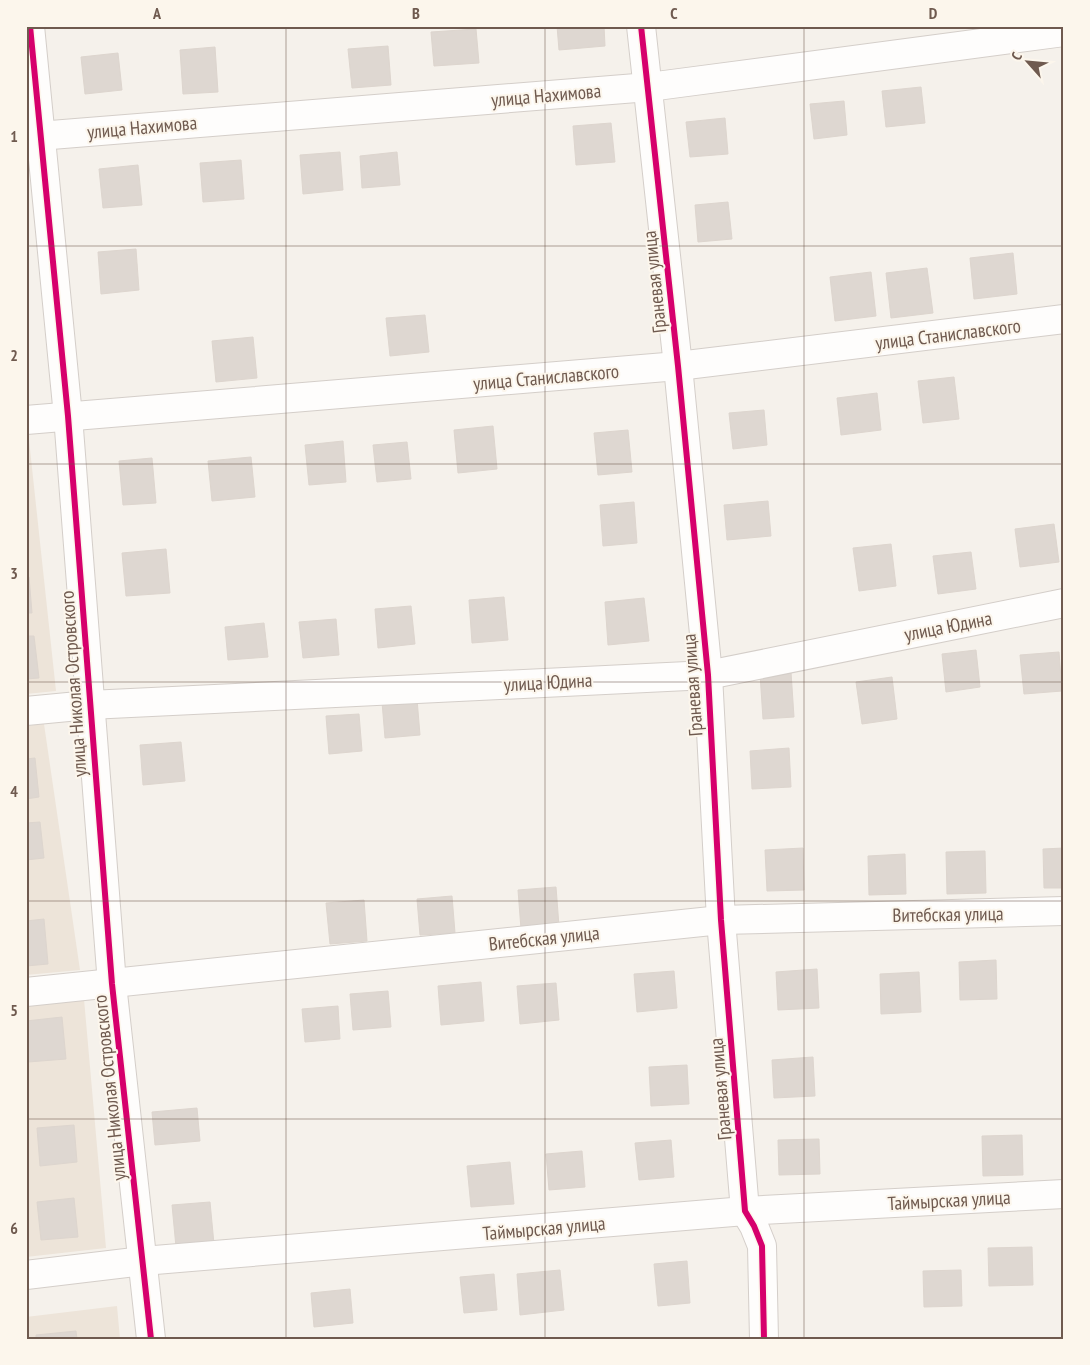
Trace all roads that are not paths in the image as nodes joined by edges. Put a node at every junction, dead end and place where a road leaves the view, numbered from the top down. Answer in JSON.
{"nodes":[{"id":1,"x":30,"y":26,"type":"edge"},
{"id":2,"x":641,"y":26,"type":"edge"},
{"id":3,"x":1064,"y":32,"type":"edge"},
{"id":4,"x":648,"y":87,"type":"junction"},
{"id":5,"x":34,"y":136,"type":"edge"},
{"id":6,"x":1064,"y":319,"type":"edge"},
{"id":7,"x":678,"y":366,"type":"junction"},
{"id":8,"x":68,"y":416,"type":"junction"},
{"id":9,"x":26,"y":420,"type":"edge"},
{"id":10,"x":1064,"y":603,"type":"edge"},
{"id":11,"x":708,"y":675,"type":"junction"},
{"id":12,"x":89,"y":705,"type":"junction"},
{"id":13,"x":26,"y":711,"type":"edge"},
{"id":14,"x":1064,"y":911,"type":"edge"},
{"id":15,"x":721,"y":920,"type":"junction"},
{"id":16,"x":112,"y":984,"type":"junction"},
{"id":17,"x":26,"y":992,"type":"edge"},
{"id":18,"x":1064,"y":1194,"type":"edge"},
{"id":19,"x":745,"y":1211,"type":"junction"},
{"id":20,"x":143,"y":1261,"type":"junction"},
{"id":21,"x":26,"y":1275,"type":"edge"},
{"id":22,"x":151,"y":1339,"type":"edge"},
{"id":23,"x":764,"y":1339,"type":"edge"}],
"edges":[{"from":1,"to":5,"type":"street","name":"улица Николая Островского"},
{"from":2,"to":4,"type":"street","name":"Граневая улица"},
{"from":3,"to":4,"type":"street","name":"улица Нахимова"},
{"from":4,"to":5,"type":"street","name":"улица Нахимова"},
{"from":4,"to":7,"type":"street","name":"Граневая улица"},
{"from":5,"to":8,"type":"street","name":"улица Николая Островского"},
{"from":6,"to":7,"type":"street","name":"улица Станиславского"},
{"from":7,"to":8,"type":"street","name":"улица Станиславского"},
{"from":7,"to":11,"type":"street","name":"Граневая улица"},
{"from":8,"to":9,"type":"street","name":"улица Станиславского"},
{"from":8,"to":12,"type":"street","name":"улица Николая Островского"},
{"from":10,"to":11,"type":"street","name":"улица Юдина"},
{"from":11,"to":12,"type":"street","name":"улица Юдина"},
{"from":11,"to":15,"type":"street","name":"Граневая улица"},
{"from":12,"to":13,"type":"street","name":"улица Юдина"},
{"from":12,"to":16,"type":"street","name":"улица Николая Островского"},
{"from":14,"to":15,"type":"street","name":"Витебская улица"},
{"from":15,"to":16,"type":"street","name":"Витебская улица"},
{"from":15,"to":19,"type":"street","name":"Граневая улица"},
{"from":16,"to":17,"type":"street","name":"Витебская улица"},
{"from":16,"to":20,"type":"street","name":"улица Николая Островского"},
{"from":18,"to":19,"type":"street","name":"Таймырская улица"},
{"from":19,"to":20,"type":"street","name":"Таймырская улица"},
{"from":19,"to":23,"type":"street","name":"Граневая улица"},
{"from":20,"to":21,"type":"street","name":"Таймырская улица"},
{"from":20,"to":22,"type":"street","name":"улица Николая Островского"}]}
